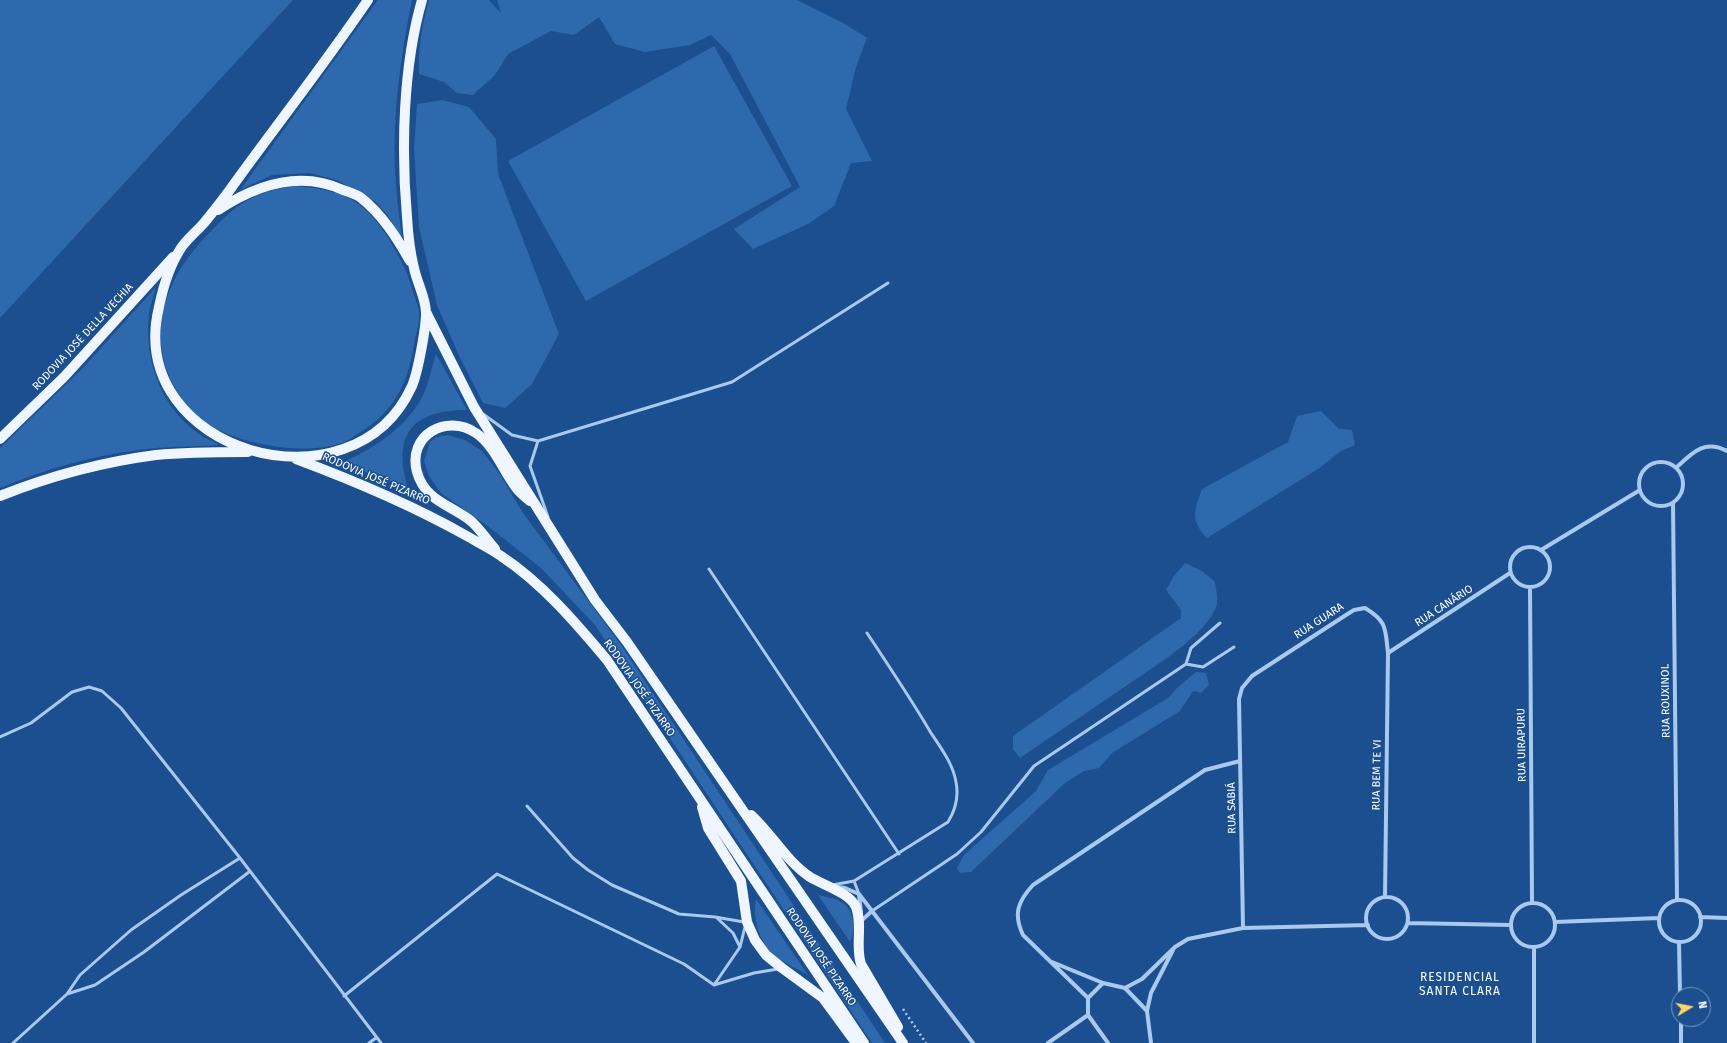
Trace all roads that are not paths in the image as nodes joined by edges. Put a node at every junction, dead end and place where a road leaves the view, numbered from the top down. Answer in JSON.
{"nodes":[{"id":1,"x":368,"y":0,"type":"edge"},
{"id":2,"x":422,"y":0,"type":"edge"},
{"id":3,"x":213,"y":213,"type":"junction"},
{"id":4,"x":182,"y":248,"type":"junction"},
{"id":5,"x":414,"y":269,"type":"junction"},
{"id":6,"x":888,"y":283,"type":"dead end"},
{"id":7,"x":426,"y":312,"type":"junction"},
{"id":8,"x":474,"y":407,"type":"junction"},
{"id":9,"x":0,"y":439,"type":"edge"},
{"id":10,"x":538,"y":441,"type":"junction"},
{"id":11,"x":1727,"y":451,"type":"edge"},
{"id":12,"x":255,"y":452,"type":"junction"},
{"id":13,"x":294,"y":458,"type":"junction"},
{"id":14,"x":1676,"y":468,"type":"junction"},
{"id":15,"x":1640,"y":490,"type":"junction"},
{"id":16,"x":0,"y":496,"type":"edge"},
{"id":17,"x":1673,"y":503,"type":"junction"},
{"id":18,"x":540,"y":511,"type":"junction"},
{"id":19,"x":553,"y":532,"type":"junction"},
{"id":20,"x":1541,"y":550,"type":"junction"},
{"id":21,"x":501,"y":556,"type":"junction"},
{"id":22,"x":709,"y":569,"type":"dead end"},
{"id":23,"x":1510,"y":573,"type":"junction"},
{"id":24,"x":1530,"y":588,"type":"junction"},
{"id":25,"x":1220,"y":623,"type":"dead end"},
{"id":26,"x":867,"y":633,"type":"dead end"},
{"id":27,"x":1234,"y":647,"type":"dead end"},
{"id":28,"x":1388,"y":654,"type":"junction"},
{"id":29,"x":1186,"y":664,"type":"junction"},
{"id":30,"x":1242,"y":688,"type":"joint"},
{"id":31,"x":0,"y":738,"type":"edge"},
{"id":32,"x":1240,"y":761,"type":"junction"},
{"id":33,"x":700,"y":800,"type":"junction"},
{"id":34,"x":738,"y":803,"type":"junction"},
{"id":35,"x":527,"y":806,"type":"dead end"},
{"id":36,"x":899,"y":854,"type":"junction"},
{"id":37,"x":240,"y":858,"type":"junction"},
{"id":38,"x":250,"y":872,"type":"junction"},
{"id":39,"x":854,"y":882,"type":"junction"},
{"id":40,"x":824,"y":886,"type":"junction"},
{"id":41,"x":859,"y":894,"type":"junction"},
{"id":42,"x":1385,"y":897,"type":"junction"},
{"id":43,"x":1677,"y":900,"type":"junction"},
{"id":44,"x":1532,"y":903,"type":"junction"},
{"id":45,"x":872,"y":911,"type":"junction"},
{"id":46,"x":715,"y":917,"type":"junction"},
{"id":47,"x":1659,"y":918,"type":"junction"},
{"id":48,"x":1700,"y":918,"type":"junction"},
{"id":49,"x":1727,"y":918,"type":"edge"},
{"id":50,"x":747,"y":922,"type":"junction"},
{"id":51,"x":1555,"y":922,"type":"junction"},
{"id":52,"x":859,"y":923,"type":"junction"},
{"id":53,"x":1408,"y":923,"type":"junction"},
{"id":54,"x":1368,"y":925,"type":"junction"},
{"id":55,"x":1511,"y":925,"type":"junction"},
{"id":56,"x":1243,"y":928,"type":"junction"},
{"id":57,"x":1679,"y":942,"type":"junction"},
{"id":58,"x":740,"y":947,"type":"junction"},
{"id":59,"x":1175,"y":947,"type":"junction"},
{"id":60,"x":1534,"y":947,"type":"junction"},
{"id":61,"x":1050,"y":961,"type":"junction"},
{"id":62,"x":782,"y":968,"type":"junction"},
{"id":63,"x":1103,"y":983,"type":"junction"},
{"id":64,"x":714,"y":985,"type":"junction"},
{"id":65,"x":1680,"y":987,"type":"edge"},
{"id":66,"x":1125,"y":988,"type":"junction"},
{"id":67,"x":67,"y":994,"type":"junction"},
{"id":68,"x":344,"y":996,"type":"junction"},
{"id":69,"x":1088,"y":998,"type":"junction"},
{"id":70,"x":1147,"y":1011,"type":"junction"},
{"id":71,"x":1088,"y":1015,"type":"junction"},
{"id":72,"x":1681,"y":1027,"type":"edge"},
{"id":73,"x":376,"y":1038,"type":"junction"},
{"id":74,"x":13,"y":1043,"type":"edge"},
{"id":75,"x":370,"y":1043,"type":"edge"},
{"id":76,"x":380,"y":1043,"type":"edge"},
{"id":77,"x":856,"y":1043,"type":"edge"},
{"id":78,"x":864,"y":1043,"type":"edge"},
{"id":79,"x":903,"y":1043,"type":"edge"},
{"id":80,"x":906,"y":1043,"type":"edge"},
{"id":81,"x":973,"y":1043,"type":"edge"},
{"id":82,"x":1048,"y":1043,"type":"edge"},
{"id":83,"x":1108,"y":1043,"type":"edge"},
{"id":84,"x":1151,"y":1043,"type":"edge"},
{"id":85,"x":1534,"y":1043,"type":"edge"},
{"id":86,"x":1681,"y":1043,"type":"edge"}],
"edges":[{"from":1,"to":3,"type":"main road"},
{"from":2,"to":5,"type":"main road"},
{"from":3,"to":4,"type":"main road"},
{"from":3,"to":5,"type":"main road"},
{"from":4,"to":9,"type":"main road","name":"RODOVIA JOSÉ DELLA VECHIA"},
{"from":4,"to":12,"type":"main road"},
{"from":5,"to":7,"type":"main road"},
{"from":6,"to":10,"type":"lane"},
{"from":7,"to":8,"type":"main road","name":"RODOVIA JOSÉ PIZARRO"},
{"from":7,"to":13,"type":"main road"},
{"from":8,"to":10,"type":"lane"},
{"from":8,"to":18,"type":"main road","name":"RODOVIA JOSÉ PIZARRO"},
{"from":10,"to":19,"type":"lane"},
{"from":11,"to":14,"type":"street"},
{"from":12,"to":13,"type":"main road"},
{"from":12,"to":16,"type":"main road"},
{"from":13,"to":21,"type":"main road","name":"RODOVIA JOSÉ PIZARRO"},
{"from":14,"to":15,"type":"street"},
{"from":14,"to":17,"type":"street"},
{"from":15,"to":17,"type":"street"},
{"from":15,"to":20,"type":"street"},
{"from":17,"to":43,"type":"street","name":"RUA ROUXINOL"},
{"from":18,"to":19,"type":"main road","name":"RODOVIA JOSÉ PIZARRO"},
{"from":18,"to":21,"type":"main road"},
{"from":19,"to":34,"type":"main road","name":"RODOVIA JOSÉ PIZARRO"},
{"from":20,"to":23,"type":"street"},
{"from":20,"to":24,"type":"street"},
{"from":21,"to":33,"type":"main road","name":"RODOVIA JOSÉ PIZARRO"},
{"from":22,"to":36,"type":"lane"},
{"from":23,"to":24,"type":"street"},
{"from":23,"to":28,"type":"street","name":"RUA CANÁRIO"},
{"from":24,"to":44,"type":"street","name":"RUA UIRAPURU"},
{"from":25,"to":29,"type":"lane"},
{"from":26,"to":36,"type":"lane"},
{"from":27,"to":29,"type":"lane"},
{"from":28,"to":30,"type":"street","name":"RUA GUARA"},
{"from":28,"to":42,"type":"street","name":"RUA BEM TE VI"},
{"from":29,"to":45,"type":"lane"},
{"from":30,"to":32,"type":"street","name":"RUA SABIÁ"},
{"from":31,"to":37,"type":"lane"},
{"from":32,"to":56,"type":"street","name":"RUA SABIÁ"},
{"from":32,"to":61,"type":"street"},
{"from":33,"to":50,"type":"main road"},
{"from":33,"to":78,"type":"main road","name":"RODOVIA JOSÉ PIZARRO"},
{"from":34,"to":40,"type":"main road"},
{"from":34,"to":79,"type":"main road"},
{"from":35,"to":46,"type":"lane"},
{"from":36,"to":39,"type":"lane"},
{"from":37,"to":38,"type":"lane"},
{"from":37,"to":67,"type":"lane"},
{"from":38,"to":67,"type":"lane"},
{"from":38,"to":68,"type":"lane"},
{"from":39,"to":40,"type":"lane"},
{"from":39,"to":41,"type":"lane"},
{"from":40,"to":41,"type":"street"},
{"from":40,"to":52,"type":"main road"},
{"from":41,"to":45,"type":"street"},
{"from":41,"to":52,"type":"street"},
{"from":42,"to":53,"type":"street"},
{"from":42,"to":54,"type":"street"},
{"from":43,"to":47,"type":"street"},
{"from":43,"to":48,"type":"street"},
{"from":44,"to":51,"type":"street"},
{"from":44,"to":55,"type":"street"},
{"from":45,"to":52,"type":"street"},
{"from":45,"to":81,"type":"street"},
{"from":46,"to":50,"type":"lane"},
{"from":46,"to":58,"type":"lane"},
{"from":47,"to":51,"type":"street"},
{"from":47,"to":57,"type":"street"},
{"from":48,"to":49,"type":"street"},
{"from":48,"to":57,"type":"street"},
{"from":50,"to":58,"type":"lane"},
{"from":50,"to":62,"type":"main road"},
{"from":51,"to":60,"type":"street"},
{"from":52,"to":80,"type":"main road"},
{"from":53,"to":54,"type":"street"},
{"from":53,"to":55,"type":"street"},
{"from":54,"to":56,"type":"street"},
{"from":55,"to":60,"type":"street"},
{"from":56,"to":59,"type":"street"},
{"from":57,"to":65,"type":"street"},
{"from":58,"to":64,"type":"lane"},
{"from":59,"to":66,"type":"street"},
{"from":59,"to":70,"type":"street"},
{"from":60,"to":85,"type":"street"},
{"from":61,"to":63,"type":"street"},
{"from":61,"to":69,"type":"street"},
{"from":62,"to":64,"type":"lane"},
{"from":62,"to":77,"type":"main road"},
{"from":63,"to":66,"type":"street"},
{"from":63,"to":69,"type":"street"},
{"from":64,"to":68,"type":"lane"},
{"from":66,"to":70,"type":"street"},
{"from":67,"to":74,"type":"lane"},
{"from":68,"to":73,"type":"lane"},
{"from":69,"to":71,"type":"street"},
{"from":70,"to":84,"type":"street"},
{"from":71,"to":82,"type":"street"},
{"from":71,"to":83,"type":"street"},
{"from":72,"to":86,"type":"street"},
{"from":73,"to":75,"type":"lane"},
{"from":73,"to":76,"type":"lane"}]}
